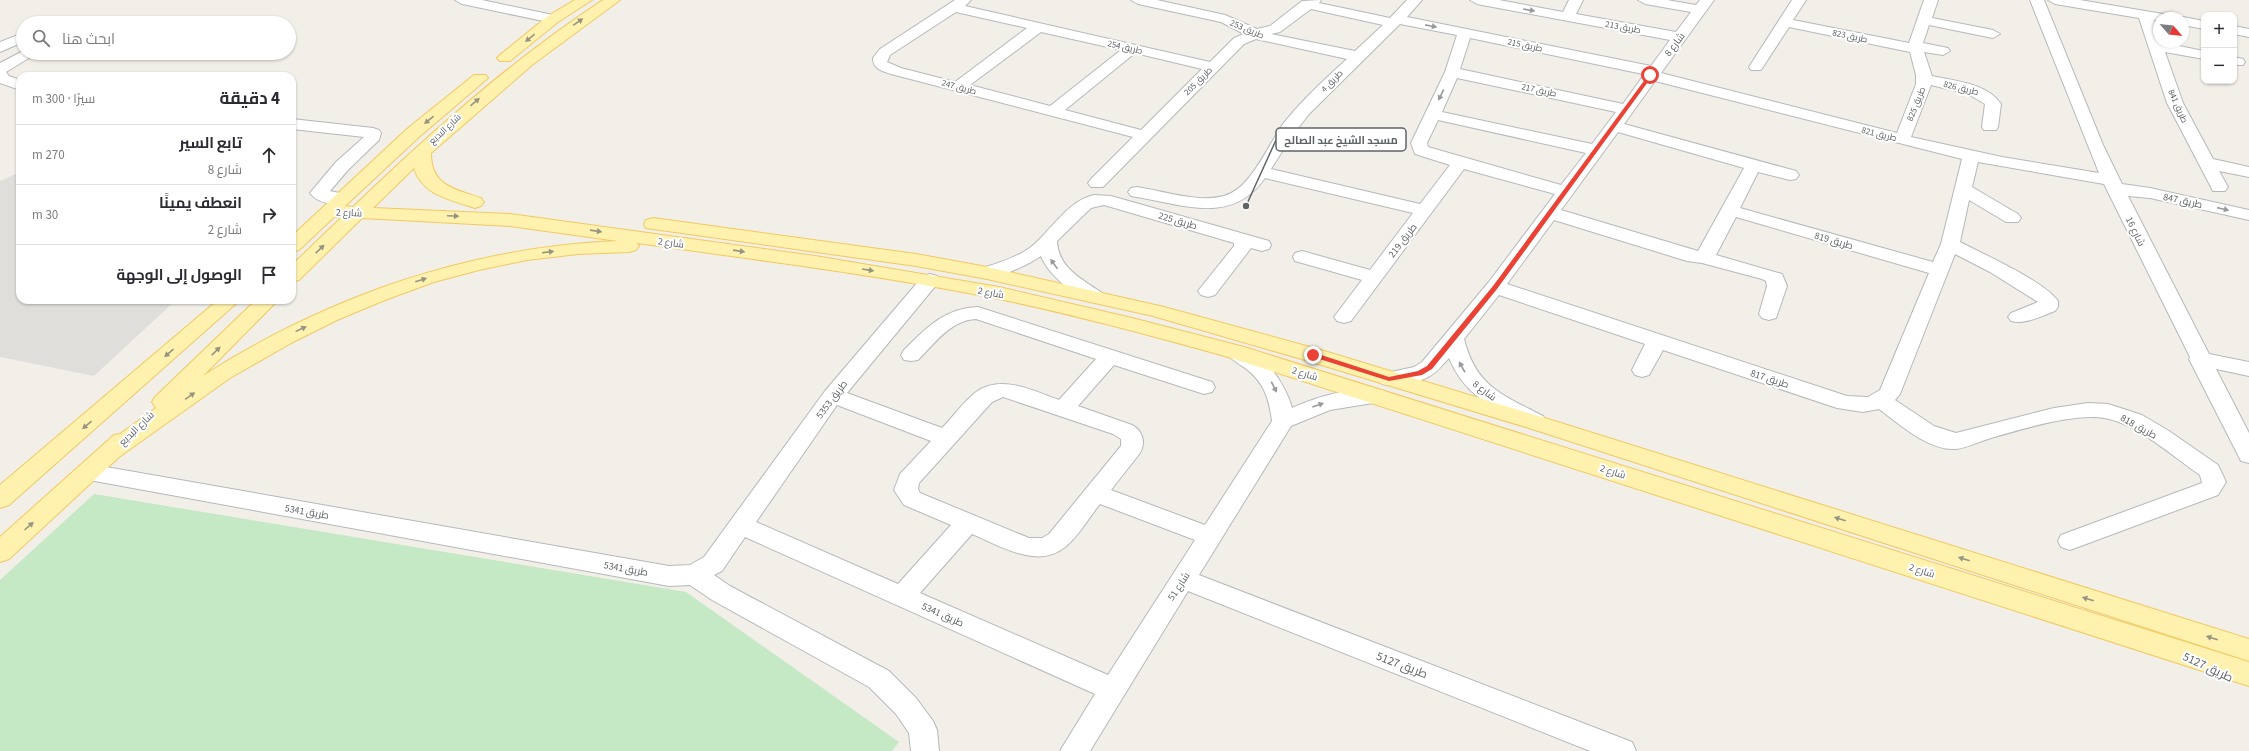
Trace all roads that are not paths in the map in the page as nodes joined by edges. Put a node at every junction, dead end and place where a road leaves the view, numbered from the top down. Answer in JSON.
{"nodes":[{"id":1,"x":462,"y":0,"type":"edge"},
{"id":2,"x":585,"y":0,"type":"edge"},
{"id":3,"x":613,"y":0,"type":"edge"},
{"id":4,"x":1138,"y":0,"type":"edge"},
{"id":5,"x":1415,"y":0,"type":"edge"},
{"id":6,"x":1477,"y":0,"type":"edge"},
{"id":7,"x":1576,"y":0,"type":"edge"},
{"id":8,"x":1645,"y":0,"type":"edge"},
{"id":9,"x":1800,"y":0,"type":"edge"},
{"id":10,"x":1931,"y":0,"type":"edge"},
{"id":11,"x":2037,"y":0,"type":"edge"},
{"id":12,"x":2056,"y":0,"type":"edge"},
{"id":13,"x":1158,"y":2,"type":"edge"},
{"id":14,"x":1310,"y":2,"type":"edge"},
{"id":15,"x":958,"y":4,"type":"edge"},
{"id":16,"x":1704,"y":5,"type":"edge"},
{"id":17,"x":2145,"y":15,"type":"junction"},
{"id":18,"x":2153,"y":16,"type":"edge"},
{"id":19,"x":1567,"y":17,"type":"junction"},
{"id":20,"x":553,"y":19,"type":"junction"},
{"id":21,"x":1923,"y":20,"type":"junction"},
{"id":22,"x":1395,"y":21,"type":"junction"},
{"id":23,"x":1785,"y":22,"type":"junction"},
{"id":24,"x":2189,"y":22,"type":"edge"},
{"id":25,"x":2201,"y":24,"type":"edge"},
{"id":26,"x":1038,"y":27,"type":"junction"},
{"id":27,"x":2237,"y":31,"type":"edge"},
{"id":28,"x":1465,"y":32,"type":"junction"},
{"id":29,"x":2249,"y":33,"type":"edge"},
{"id":30,"x":1255,"y":34,"type":"junction"},
{"id":31,"x":1993,"y":34,"type":"dead end"},
{"id":32,"x":1679,"y":37,"type":"junction"},
{"id":33,"x":16,"y":41,"type":"edge"},
{"id":34,"x":2153,"y":43,"type":"edge"},
{"id":35,"x":1915,"y":47,"type":"junction"},
{"id":36,"x":0,"y":48,"type":"edge"},
{"id":37,"x":2155,"y":48,"type":"edge"},
{"id":38,"x":2165,"y":48,"type":"edge"},
{"id":39,"x":1131,"y":49,"type":"junction"},
{"id":40,"x":1943,"y":51,"type":"dead end"},
{"id":41,"x":2201,"y":54,"type":"edge"},
{"id":42,"x":1356,"y":56,"type":"junction"},
{"id":43,"x":17,"y":60,"type":"edge"},
{"id":44,"x":1212,"y":67,"type":"junction"},
{"id":45,"x":1756,"y":67,"type":"dead end"},
{"id":46,"x":0,"y":69,"type":"edge"},
{"id":47,"x":1452,"y":72,"type":"junction"},
{"id":48,"x":1652,"y":73,"type":"junction"},
{"id":49,"x":0,"y":74,"type":"edge"},
{"id":50,"x":1924,"y":79,"type":"junction"},
{"id":51,"x":16,"y":84,"type":"edge"},
{"id":52,"x":958,"y":87,"type":"junction"},
{"id":53,"x":1626,"y":109,"type":"junction"},
{"id":54,"x":1053,"y":112,"type":"junction"},
{"id":55,"x":1431,"y":114,"type":"junction"},
{"id":56,"x":296,"y":124,"type":"edge"},
{"id":57,"x":1614,"y":126,"type":"junction"},
{"id":58,"x":1990,"y":127,"type":"dead end"},
{"id":59,"x":1143,"y":135,"type":"junction"},
{"id":60,"x":1902,"y":140,"type":"junction"},
{"id":61,"x":1597,"y":150,"type":"junction"},
{"id":62,"x":422,"y":151,"type":"junction"},
{"id":63,"x":1971,"y":156,"type":"junction"},
{"id":64,"x":1460,"y":163,"type":"junction"},
{"id":65,"x":2207,"y":163,"type":"junction"},
{"id":66,"x":1751,"y":165,"type":"junction"},
{"id":67,"x":1261,"y":172,"type":"junction"},
{"id":68,"x":2249,"y":172,"type":"edge"},
{"id":69,"x":1790,"y":175,"type":"dead end"},
{"id":70,"x":2114,"y":185,"type":"junction"},
{"id":71,"x":2219,"y":187,"type":"dead end"},
{"id":72,"x":1963,"y":190,"type":"junction"},
{"id":73,"x":1095,"y":192,"type":"junction"},
{"id":74,"x":1137,"y":192,"type":"dead end"},
{"id":75,"x":1566,"y":192,"type":"junction"},
{"id":76,"x":475,"y":202,"type":"junction"},
{"id":77,"x":350,"y":205,"type":"junction"},
{"id":78,"x":1425,"y":210,"type":"junction"},
{"id":79,"x":1730,"y":210,"type":"junction"},
{"id":80,"x":1551,"y":213,"type":"junction"},
{"id":81,"x":2249,"y":215,"type":"edge"},
{"id":82,"x":2012,"y":218,"type":"dead end"},
{"id":83,"x":1048,"y":240,"type":"junction"},
{"id":84,"x":1243,"y":240,"type":"junction"},
{"id":85,"x":296,"y":243,"type":"edge"},
{"id":86,"x":1950,"y":244,"type":"junction"},
{"id":87,"x":1262,"y":245,"type":"dead end"},
{"id":88,"x":704,"y":247,"type":"junction"},
{"id":89,"x":1302,"y":257,"type":"dead end"},
{"id":90,"x":1703,"y":257,"type":"junction"},
{"id":91,"x":1940,"y":270,"type":"junction"},
{"id":92,"x":296,"y":271,"type":"edge"},
{"id":93,"x":987,"y":273,"type":"junction"},
{"id":94,"x":1373,"y":277,"type":"junction"},
{"id":95,"x":930,"y":280,"type":"junction"},
{"id":96,"x":1495,"y":287,"type":"junction"},
{"id":97,"x":1208,"y":291,"type":"dead end"},
{"id":98,"x":1095,"y":297,"type":"junction"},
{"id":99,"x":225,"y":304,"type":"edge"},
{"id":100,"x":264,"y":304,"type":"edge"},
{"id":101,"x":1769,"y":314,"type":"dead end"},
{"id":102,"x":1344,"y":317,"type":"dead end"},
{"id":103,"x":2018,"y":317,"type":"dead end"},
{"id":104,"x":1454,"y":339,"type":"junction"},
{"id":105,"x":1657,"y":341,"type":"junction"},
{"id":106,"x":1236,"y":352,"type":"junction"},
{"id":107,"x":912,"y":355,"type":"dead end"},
{"id":108,"x":1110,"y":356,"type":"junction"},
{"id":109,"x":2199,"y":359,"type":"junction"},
{"id":110,"x":2249,"y":369,"type":"edge"},
{"id":111,"x":1642,"y":370,"type":"dead end"},
{"id":112,"x":1204,"y":387,"type":"dead end"},
{"id":113,"x":1383,"y":387,"type":"junction"},
{"id":114,"x":833,"y":396,"type":"junction"},
{"id":115,"x":1882,"y":401,"type":"junction"},
{"id":116,"x":1063,"y":409,"type":"junction"},
{"id":117,"x":1283,"y":421,"type":"junction"},
{"id":118,"x":1537,"y":423,"type":"junction"},
{"id":119,"x":946,"y":438,"type":"junction"},
{"id":120,"x":112,"y":451,"type":"junction"},
{"id":121,"x":2249,"y":455,"type":"edge"},
{"id":122,"x":89,"y":472,"type":"junction"},
{"id":123,"x":1096,"y":493,"type":"junction"},
{"id":124,"x":0,"y":499,"type":"edge"},
{"id":125,"x":968,"y":522,"type":"junction"},
{"id":126,"x":740,"y":525,"type":"junction"},
{"id":127,"x":1210,"y":536,"type":"junction"},
{"id":128,"x":2070,"y":541,"type":"dead end"},
{"id":129,"x":0,"y":552,"type":"edge"},
{"id":130,"x":695,"y":574,"type":"junction"},
{"id":131,"x":1183,"y":579,"type":"junction"},
{"id":132,"x":902,"y":596,"type":"junction"},
{"id":133,"x":2166,"y":648,"type":"junction"},
{"id":134,"x":2246,"y":648,"type":"edge"},
{"id":135,"x":2249,"y":674,"type":"edge"},
{"id":136,"x":2249,"y":686,"type":"edge"},
{"id":137,"x":1113,"y":688,"type":"junction"},
{"id":138,"x":925,"y":751,"type":"edge"},
{"id":139,"x":1074,"y":751,"type":"edge"},
{"id":140,"x":1622,"y":751,"type":"edge"}],
"edges":[{"from":1,"to":20,"type":"street"},
{"from":2,"to":20,"type":"main road","name":"شارع البديع"},
{"from":62,"to":3,"type":"main road","name":"شارع البديع","one_way":true},
{"from":4,"to":13,"type":"street","name":"طريق 253"},
{"from":5,"to":22,"type":"street","name":"طريق 4"},
{"from":6,"to":19,"type":"street","name":"طريق 213","one_way":true},
{"from":7,"to":19,"type":"street"},
{"from":8,"to":16,"type":"street"},
{"from":9,"to":23,"type":"street"},
{"from":10,"to":21,"type":"street"},
{"from":11,"to":70,"type":"street","name":"شارع 16"},
{"from":12,"to":17,"type":"street"},
{"from":13,"to":30,"type":"street","name":"طريق 253"},
{"from":14,"to":22,"type":"street","name":"طريق 215"},
{"from":14,"to":30,"type":"street","name":"طريق 205"},
{"from":15,"to":26,"type":"street","name":"طريق 254"},
{"from":15,"to":52,"type":"street","name":"طريق 247"},
{"from":16,"to":32,"type":"street","name":"شارع 8"},
{"from":17,"to":18,"type":"street"},
{"from":17,"to":34,"type":"street","name":"طريق 841"},
{"from":19,"to":32,"type":"street","name":"طريق 213"},
{"from":20,"to":77,"type":"main road","name":"شارع البديع","one_way":true},
{"from":21,"to":31,"type":"street"},
{"from":21,"to":35,"type":"street"},
{"from":22,"to":28,"type":"street","name":"طريق 215","one_way":true},
{"from":22,"to":42,"type":"street","name":"طريق 4"},
{"from":23,"to":35,"type":"street","name":"طريق 823"},
{"from":23,"to":45,"type":"street"},
{"from":24,"to":25,"type":"street"},
{"from":26,"to":39,"type":"street","name":"طريق 254"},
{"from":26,"to":52,"type":"street"},
{"from":27,"to":29,"type":"street"},
{"from":28,"to":47,"type":"street"},
{"from":28,"to":48,"type":"street","name":"طريق 215"},
{"from":30,"to":42,"type":"street","name":"طريق 253"},
{"from":30,"to":44,"type":"street","name":"طريق 205"},
{"from":32,"to":48,"type":"street","name":"شارع 8"},
{"from":33,"to":36,"type":"street"},
{"from":35,"to":40,"type":"street"},
{"from":35,"to":50,"type":"street","name":"طريق 825"},
{"from":37,"to":65,"type":"street","name":"طريق 841"},
{"from":38,"to":41,"type":"street"},
{"from":39,"to":44,"type":"street","name":"طريق 254"},
{"from":39,"to":54,"type":"street"},
{"from":42,"to":67,"type":"street","name":"طريق 4"},
{"from":43,"to":46,"type":"street"},
{"from":44,"to":59,"type":"street","name":"طريق 205"},
{"from":47,"to":53,"type":"street","name":"طريق 217"},
{"from":47,"to":55,"type":"street","one_way":true},
{"from":48,"to":53,"type":"street","name":"شارع 8"},
{"from":48,"to":60,"type":"street","name":"طريق 821"},
{"from":49,"to":51,"type":"street"},
{"from":50,"to":58,"type":"street","name":"طريق 826"},
{"from":50,"to":60,"type":"street","name":"طريق 825"},
{"from":52,"to":54,"type":"street","name":"طريق 247"},
{"from":53,"to":57,"type":"street","name":"شارع 8"},
{"from":54,"to":59,"type":"street","name":"طريق 247"},
{"from":55,"to":61,"type":"street"},
{"from":55,"to":64,"type":"street"},
{"from":56,"to":77,"type":"street"},
{"from":57,"to":61,"type":"street","name":"شارع 8"},
{"from":57,"to":66,"type":"street"},
{"from":59,"to":73,"type":"street","name":"طريق 205"},
{"from":60,"to":63,"type":"street","name":"طريق 821"},
{"from":61,"to":75,"type":"street","name":"شارع 8"},
{"from":62,"to":76,"type":"main road"},
{"from":62,"to":77,"type":"main road","name":"شارع البديع"},
{"from":63,"to":70,"type":"street","name":"طريق 821"},
{"from":63,"to":72,"type":"street"},
{"from":64,"to":75,"type":"street"},
{"from":64,"to":78,"type":"street","name":"طريق 219"},
{"from":65,"to":68,"type":"street"},
{"from":65,"to":71,"type":"street","name":"طريق 841"},
{"from":66,"to":69,"type":"street"},
{"from":66,"to":79,"type":"street"},
{"from":67,"to":74,"type":"street","name":"طريق 4"},
{"from":67,"to":78,"type":"street"},
{"from":70,"to":81,"type":"street","name":"طريق 847","one_way":true},
{"from":70,"to":109,"type":"street","name":"شارع 16"},
{"from":72,"to":82,"type":"street"},
{"from":72,"to":86,"type":"street"},
{"from":73,"to":83,"type":"street","name":"طريق 205"},
{"from":73,"to":84,"type":"street","name":"طريق 225"},
{"from":75,"to":80,"type":"street","name":"شارع 8"},
{"from":76,"to":77,"type":"main road","name":"شارع 2"},
{"from":76,"to":93,"type":"main road","name":"شارع 2"},
{"from":77,"to":85,"type":"main road","name":"شارع البديع"},
{"from":77,"to":88,"type":"main road","name":"شارع 2","one_way":true},
{"from":92,"to":77,"type":"main road","name":"شارع البديع","one_way":true},
{"from":78,"to":94,"type":"street","name":"طريق 219"},
{"from":79,"to":90,"type":"street"},
{"from":79,"to":91,"type":"street","name":"طريق 819"},
{"from":80,"to":90,"type":"street"},
{"from":80,"to":96,"type":"street","name":"شارع 8"},
{"from":83,"to":93,"type":"street","name":"طريق 205"},
{"from":98,"to":83,"type":"street","one_way":true},
{"from":84,"to":87,"type":"street","name":"طريق 225"},
{"from":84,"to":97,"type":"street"},
{"from":86,"to":91,"type":"street"},
{"from":86,"to":103,"type":"street"},
{"from":88,"to":95,"type":"main road","name":"شارع 2","one_way":true},
{"from":120,"to":88,"type":"main road","one_way":true},
{"from":89,"to":94,"type":"street"},
{"from":90,"to":101,"type":"street"},
{"from":91,"to":115,"type":"street"},
{"from":93,"to":98,"type":"main road","name":"شارع 2"},
{"from":94,"to":102,"type":"street","name":"طريق 219"},
{"from":95,"to":106,"type":"main road","name":"شارع 2"},
{"from":95,"to":114,"type":"street","name":"طريق 5353"},
{"from":96,"to":104,"type":"street","name":"شارع 8"},
{"from":96,"to":105,"type":"street","name":"طريق 817"},
{"from":98,"to":113,"type":"main road","name":"شارع 2"},
{"from":99,"to":124,"type":"main road","one_way":true},
{"from":120,"to":100,"type":"main road","name":"شارع البديع","one_way":true},
{"from":104,"to":113,"type":"street","name":"شارع 8"},
{"from":118,"to":104,"type":"street","name":"شارع 8","one_way":true},
{"from":105,"to":111,"type":"street"},
{"from":105,"to":115,"type":"street","name":"طريق 817"},
{"from":106,"to":113,"type":"main road","name":"شارع 2"},
{"from":106,"to":117,"type":"street","one_way":true},
{"from":107,"to":108,"type":"street"},
{"from":108,"to":112,"type":"street"},
{"from":108,"to":116,"type":"street"},
{"from":109,"to":110,"type":"street"},
{"from":109,"to":121,"type":"street","name":"شارع 16"},
{"from":117,"to":113,"type":"street","name":"شارع 51","one_way":true},
{"from":113,"to":118,"type":"main road","name":"شارع 2"},
{"from":113,"to":133,"type":"main road","name":"شارع 2"},
{"from":114,"to":119,"type":"street"},
{"from":114,"to":126,"type":"street","name":"طريق 5353"},
{"from":115,"to":128,"type":"street","name":"طريق 818"},
{"from":116,"to":119,"type":"street"},
{"from":116,"to":123,"type":"street"},
{"from":117,"to":127,"type":"street","name":"شارع 51"},
{"from":134,"to":118,"type":"main road","name":"شارع 2","one_way":true},
{"from":119,"to":125,"type":"street"},
{"from":120,"to":122,"type":"main road","name":"شارع البديع"},
{"from":129,"to":122,"type":"main road","name":"شارع البديع","one_way":true},
{"from":122,"to":130,"type":"street","name":"طريق 5341"},
{"from":123,"to":125,"type":"street"},
{"from":123,"to":127,"type":"street"},
{"from":125,"to":132,"type":"street"},
{"from":126,"to":130,"type":"street","name":"طريق 5341"},
{"from":126,"to":132,"type":"street","name":"طريق 5341"},
{"from":127,"to":131,"type":"street","name":"شارع 51"},
{"from":130,"to":138,"type":"street"},
{"from":131,"to":137,"type":"street","name":"شارع 51"},
{"from":131,"to":140,"type":"street","name":"طريق 5127"},
{"from":132,"to":137,"type":"street","name":"طريق 5341"},
{"from":133,"to":135,"type":"main road","name":"شارع 2"},
{"from":133,"to":136,"type":"street","name":"طريق 5127"},
{"from":137,"to":139,"type":"street","name":"شارع 51"}]}
